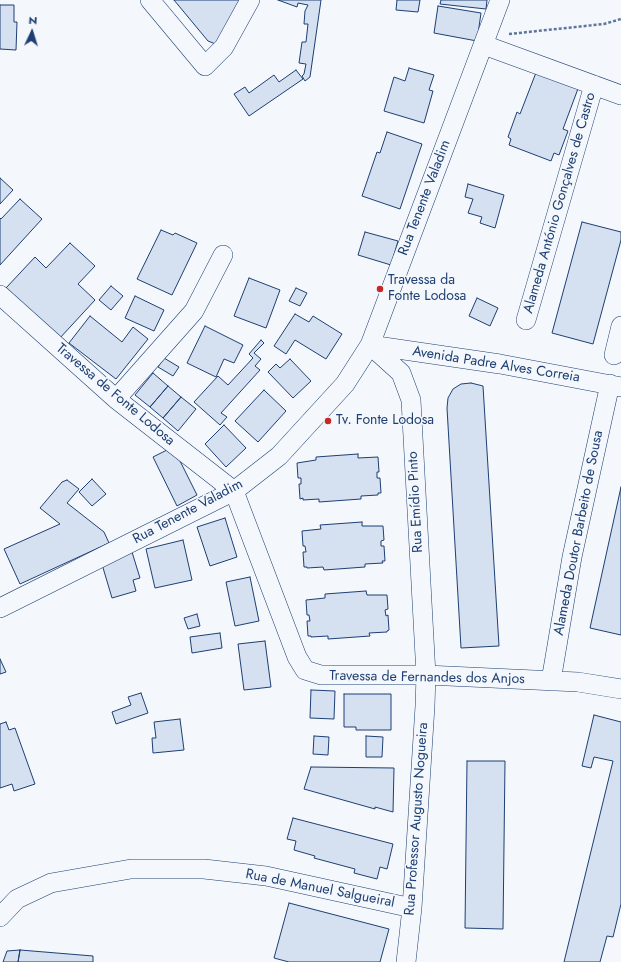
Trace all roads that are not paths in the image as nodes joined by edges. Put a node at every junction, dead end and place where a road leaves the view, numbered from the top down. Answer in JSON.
{"nodes":[{"id":1,"x":150,"y":0,"type":"edge"},
{"id":2,"x":250,"y":0,"type":"edge"},
{"id":3,"x":500,"y":0,"type":"edge"},
{"id":4,"x":486,"y":37,"type":"junction"},
{"id":5,"x":594,"y":85,"type":"junction"},
{"id":6,"x":621,"y":95,"type":"edge"},
{"id":7,"x":223,"y":255,"type":"dead end"},
{"id":8,"x":0,"y":295,"type":"edge"},
{"id":9,"x":526,"y":320,"type":"dead end"},
{"id":10,"x":621,"y":326,"type":"edge"},
{"id":11,"x":370,"y":345,"type":"junction"},
{"id":12,"x":614,"y":355,"type":"dead end"},
{"id":13,"x":615,"y":386,"type":"edge"},
{"id":14,"x":116,"y":399,"type":"junction"},
{"id":15,"x":234,"y":491,"type":"junction"},
{"id":16,"x":0,"y":608,"type":"edge"},
{"id":17,"x":426,"y":675,"type":"junction"},
{"id":18,"x":550,"y":681,"type":"junction"},
{"id":19,"x":621,"y":689,"type":"edge"},
{"id":20,"x":412,"y":908,"type":"junction"},
{"id":21,"x":0,"y":917,"type":"edge"},
{"id":22,"x":406,"y":962,"type":"edge"}],
"edges":[{"from":1,"to":2,"type":"street"},
{"from":3,"to":4,"type":"street","name":"Rua Tenente Valadim"},
{"from":4,"to":5,"type":"street"},
{"from":4,"to":11,"type":"street","name":"Rua Tenente Valadim"},
{"from":5,"to":6,"type":"street"},
{"from":5,"to":9,"type":"street","name":"Alameda António Gonçalves de Castro"},
{"from":7,"to":14,"type":"street"},
{"from":8,"to":14,"type":"street","name":"Travessa de Fonte Lodosa"},
{"from":10,"to":12,"type":"street"},
{"from":11,"to":13,"type":"street","name":"Avenida Padre Alves Correia"},
{"from":11,"to":15,"type":"street","name":"Rua Tenente Valadim"},
{"from":11,"to":17,"type":"street","name":"Rua Emídio Pinto"},
{"from":13,"to":18,"type":"street","name":"Alameda Doutor Barbeito de Sousa"},
{"from":14,"to":15,"type":"street","name":"Travessa de Fonte Lodosa"},
{"from":15,"to":16,"type":"street","name":"Rua Tenente Valadim"},
{"from":15,"to":17,"type":"street","name":"Travessa de Fernandes dos Anjos"},
{"from":17,"to":18,"type":"street","name":"Travessa de Fernandes dos Anjos"},
{"from":17,"to":20,"type":"street","name":"Rua Professor Augusto Nogueira"},
{"from":18,"to":19,"type":"street","name":"Travessa de Fernandes dos Anjos"},
{"from":20,"to":21,"type":"street","name":"Rua de Manuel Salgueiral"},
{"from":20,"to":22,"type":"street","name":"Rua Professor Augusto Nogueira"}]}
